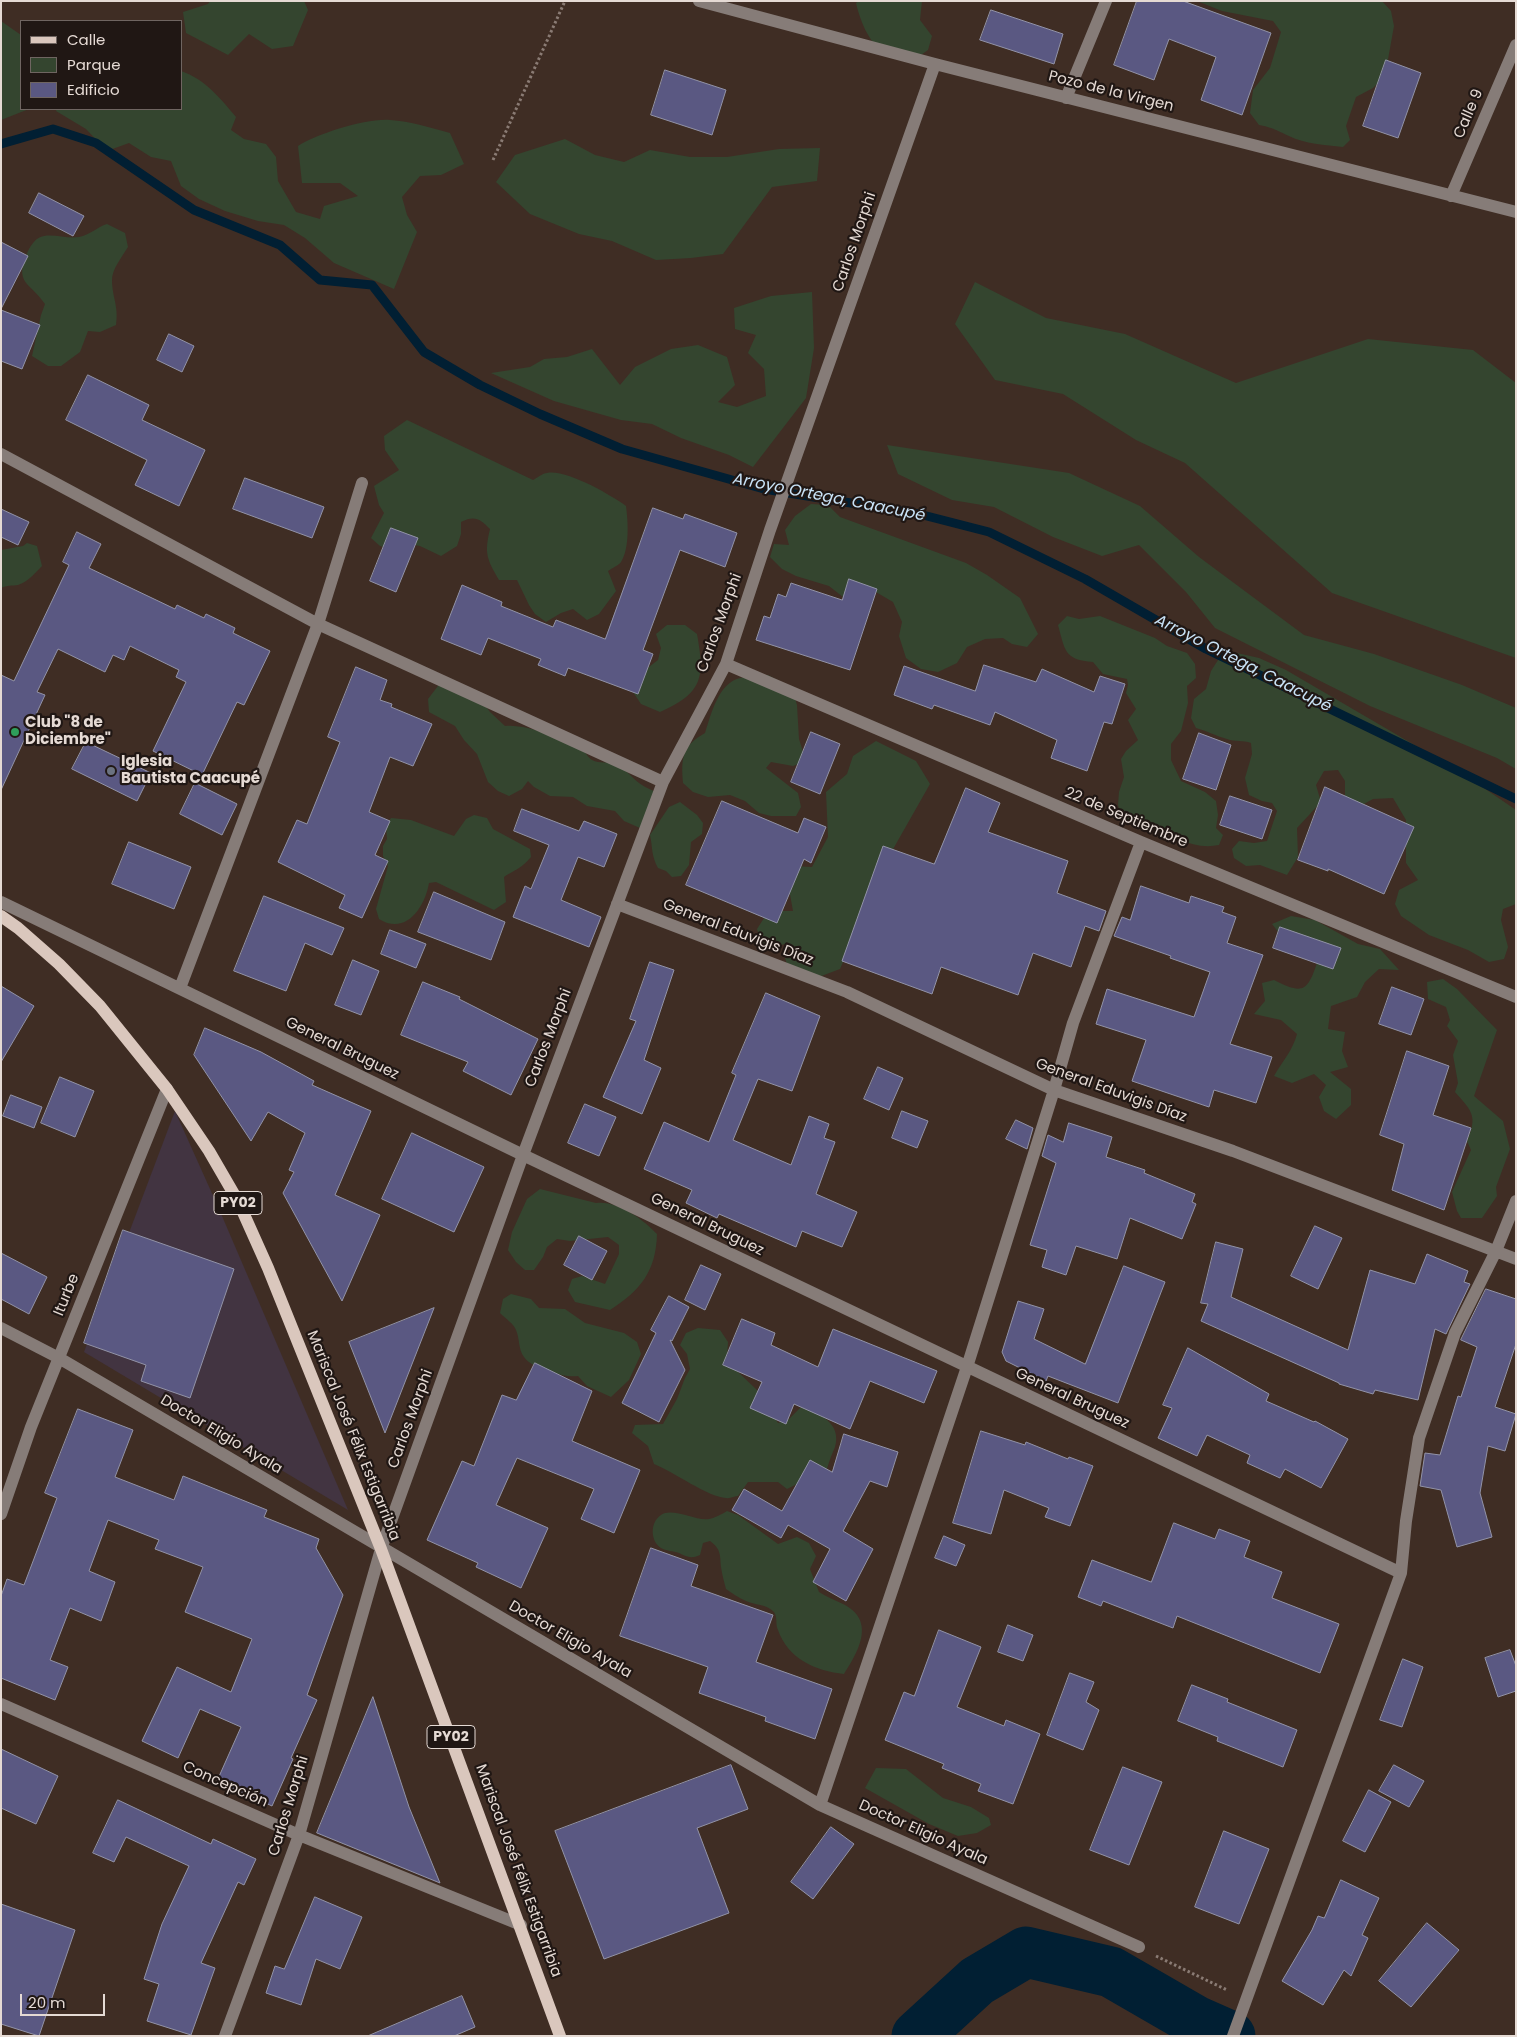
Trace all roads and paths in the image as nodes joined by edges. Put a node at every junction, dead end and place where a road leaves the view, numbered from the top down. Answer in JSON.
{"nodes":[{"id":1,"x":565,"y":1,"type":"edge"},
{"id":2,"x":699,"y":1,"type":"edge"},
{"id":3,"x":1106,"y":1,"type":"edge"},
{"id":4,"x":1516,"y":45,"type":"edge"},
{"id":5,"x":935,"y":64,"type":"junction"},
{"id":6,"x":1066,"y":98,"type":"junction"},
{"id":7,"x":493,"y":160,"type":"dead end"},
{"id":8,"x":1451,"y":196,"type":"junction"},
{"id":9,"x":1516,"y":212,"type":"edge"},
{"id":10,"x":1,"y":454,"type":"edge"},
{"id":11,"x":362,"y":483,"type":"dead end"},
{"id":12,"x":318,"y":624,"type":"junction"},
{"id":13,"x":726,"y":664,"type":"junction"},
{"id":14,"x":663,"y":782,"type":"junction"},
{"id":15,"x":1141,"y":842,"type":"junction"},
{"id":16,"x":1,"y":902,"type":"edge"},
{"id":17,"x":618,"y":904,"type":"junction"},
{"id":18,"x":1,"y":916,"type":"edge"},
{"id":19,"x":180,"y":988,"type":"junction"},
{"id":20,"x":1516,"y":997,"type":"edge"},
{"id":21,"x":167,"y":1089,"type":"junction"},
{"id":22,"x":1054,"y":1090,"type":"junction"},
{"id":23,"x":523,"y":1155,"type":"junction"},
{"id":24,"x":1516,"y":1201,"type":"edge"},
{"id":25,"x":1496,"y":1251,"type":"junction"},
{"id":26,"x":1516,"y":1259,"type":"edge"},
{"id":27,"x":1,"y":1328,"type":"edge"},
{"id":28,"x":59,"y":1358,"type":"junction"},
{"id":29,"x":967,"y":1367,"type":"junction"},
{"id":30,"x":1,"y":1514,"type":"edge"},
{"id":31,"x":381,"y":1549,"type":"junction"},
{"id":32,"x":1400,"y":1573,"type":"junction"},
{"id":33,"x":1,"y":1704,"type":"edge"},
{"id":34,"x":820,"y":1805,"type":"junction"},
{"id":35,"x":299,"y":1835,"type":"junction"},
{"id":36,"x":521,"y":1925,"type":"junction"},
{"id":37,"x":1139,"y":1947,"type":"joint"},
{"id":38,"x":1246,"y":1999,"type":"junction"},
{"id":39,"x":225,"y":2036,"type":"edge"},
{"id":40,"x":560,"y":2036,"type":"edge"},
{"id":41,"x":1233,"y":2036,"type":"edge"}],
"edges":[{"from":1,"to":7,"type":"path"},
{"from":2,"to":5,"type":"street","name":"Pozo de la Virgen"},
{"from":3,"to":6,"type":"street"},
{"from":4,"to":8,"type":"street","name":"Calle 9"},
{"from":5,"to":6,"type":"street","name":"Pozo de la Virgen"},
{"from":5,"to":13,"type":"street","name":"Carlos Morphi"},
{"from":6,"to":8,"type":"street","name":"Pozo de la Virgen"},
{"from":8,"to":9,"type":"street","name":"Pozo de la Virgen"},
{"from":10,"to":12,"type":"street"},
{"from":11,"to":12,"type":"street"},
{"from":12,"to":14,"type":"street"},
{"from":12,"to":19,"type":"street"},
{"from":13,"to":14,"type":"street","name":"Carlos Morphi"},
{"from":13,"to":15,"type":"street","name":"22 de Septiembre"},
{"from":14,"to":17,"type":"street","name":"Carlos Morphi"},
{"from":15,"to":20,"type":"street","name":"22 de Septiembre"},
{"from":15,"to":22,"type":"street"},
{"from":16,"to":19,"type":"street","name":"General Bruguez"},
{"from":17,"to":22,"type":"street","name":"General Eduvigis Díaz"},
{"from":17,"to":23,"type":"street","name":"Carlos Morphi"},
{"from":18,"to":21,"type":"main road","name":"Mariscal José Félix Estigarribia","number":"PY02"},
{"from":19,"to":23,"type":"street","name":"General Bruguez"},
{"from":21,"to":28,"type":"street","name":"Iturbe"},
{"from":21,"to":31,"type":"main road","name":"Mariscal José Félix Estigarribia","number":"PY02"},
{"from":22,"to":25,"type":"street","name":"General Eduvigis Díaz"},
{"from":22,"to":29,"type":"street"},
{"from":23,"to":29,"type":"street","name":"General Bruguez"},
{"from":23,"to":31,"type":"street","name":"Carlos Morphi"},
{"from":24,"to":25,"type":"street"},
{"from":25,"to":26,"type":"street","name":"General Eduvigis Díaz"},
{"from":25,"to":32,"type":"street"},
{"from":27,"to":28,"type":"street","name":"Doctor Eligio Ayala"},
{"from":28,"to":30,"type":"street","name":"Iturbe"},
{"from":28,"to":31,"type":"street","name":"Doctor Eligio Ayala"},
{"from":29,"to":32,"type":"street","name":"General Bruguez"},
{"from":29,"to":34,"type":"street"},
{"from":31,"to":34,"type":"street","name":"Doctor Eligio Ayala"},
{"from":31,"to":35,"type":"street","name":"Carlos Morphi"},
{"from":31,"to":36,"type":"main road","name":"Mariscal José Félix Estigarribia","number":"PY02"},
{"from":32,"to":38,"type":"street"},
{"from":33,"to":35,"type":"street","name":"Concepción"},
{"from":34,"to":37,"type":"street","name":"Doctor Eligio Ayala"},
{"from":35,"to":36,"type":"street","name":"Concepción"},
{"from":35,"to":39,"type":"street","name":"Carlos Morphi"},
{"from":36,"to":40,"type":"main road","name":"Mariscal José Félix Estigarribia","number":"PY02"},
{"from":37,"to":38,"type":"path"},
{"from":38,"to":41,"type":"street"}]}
